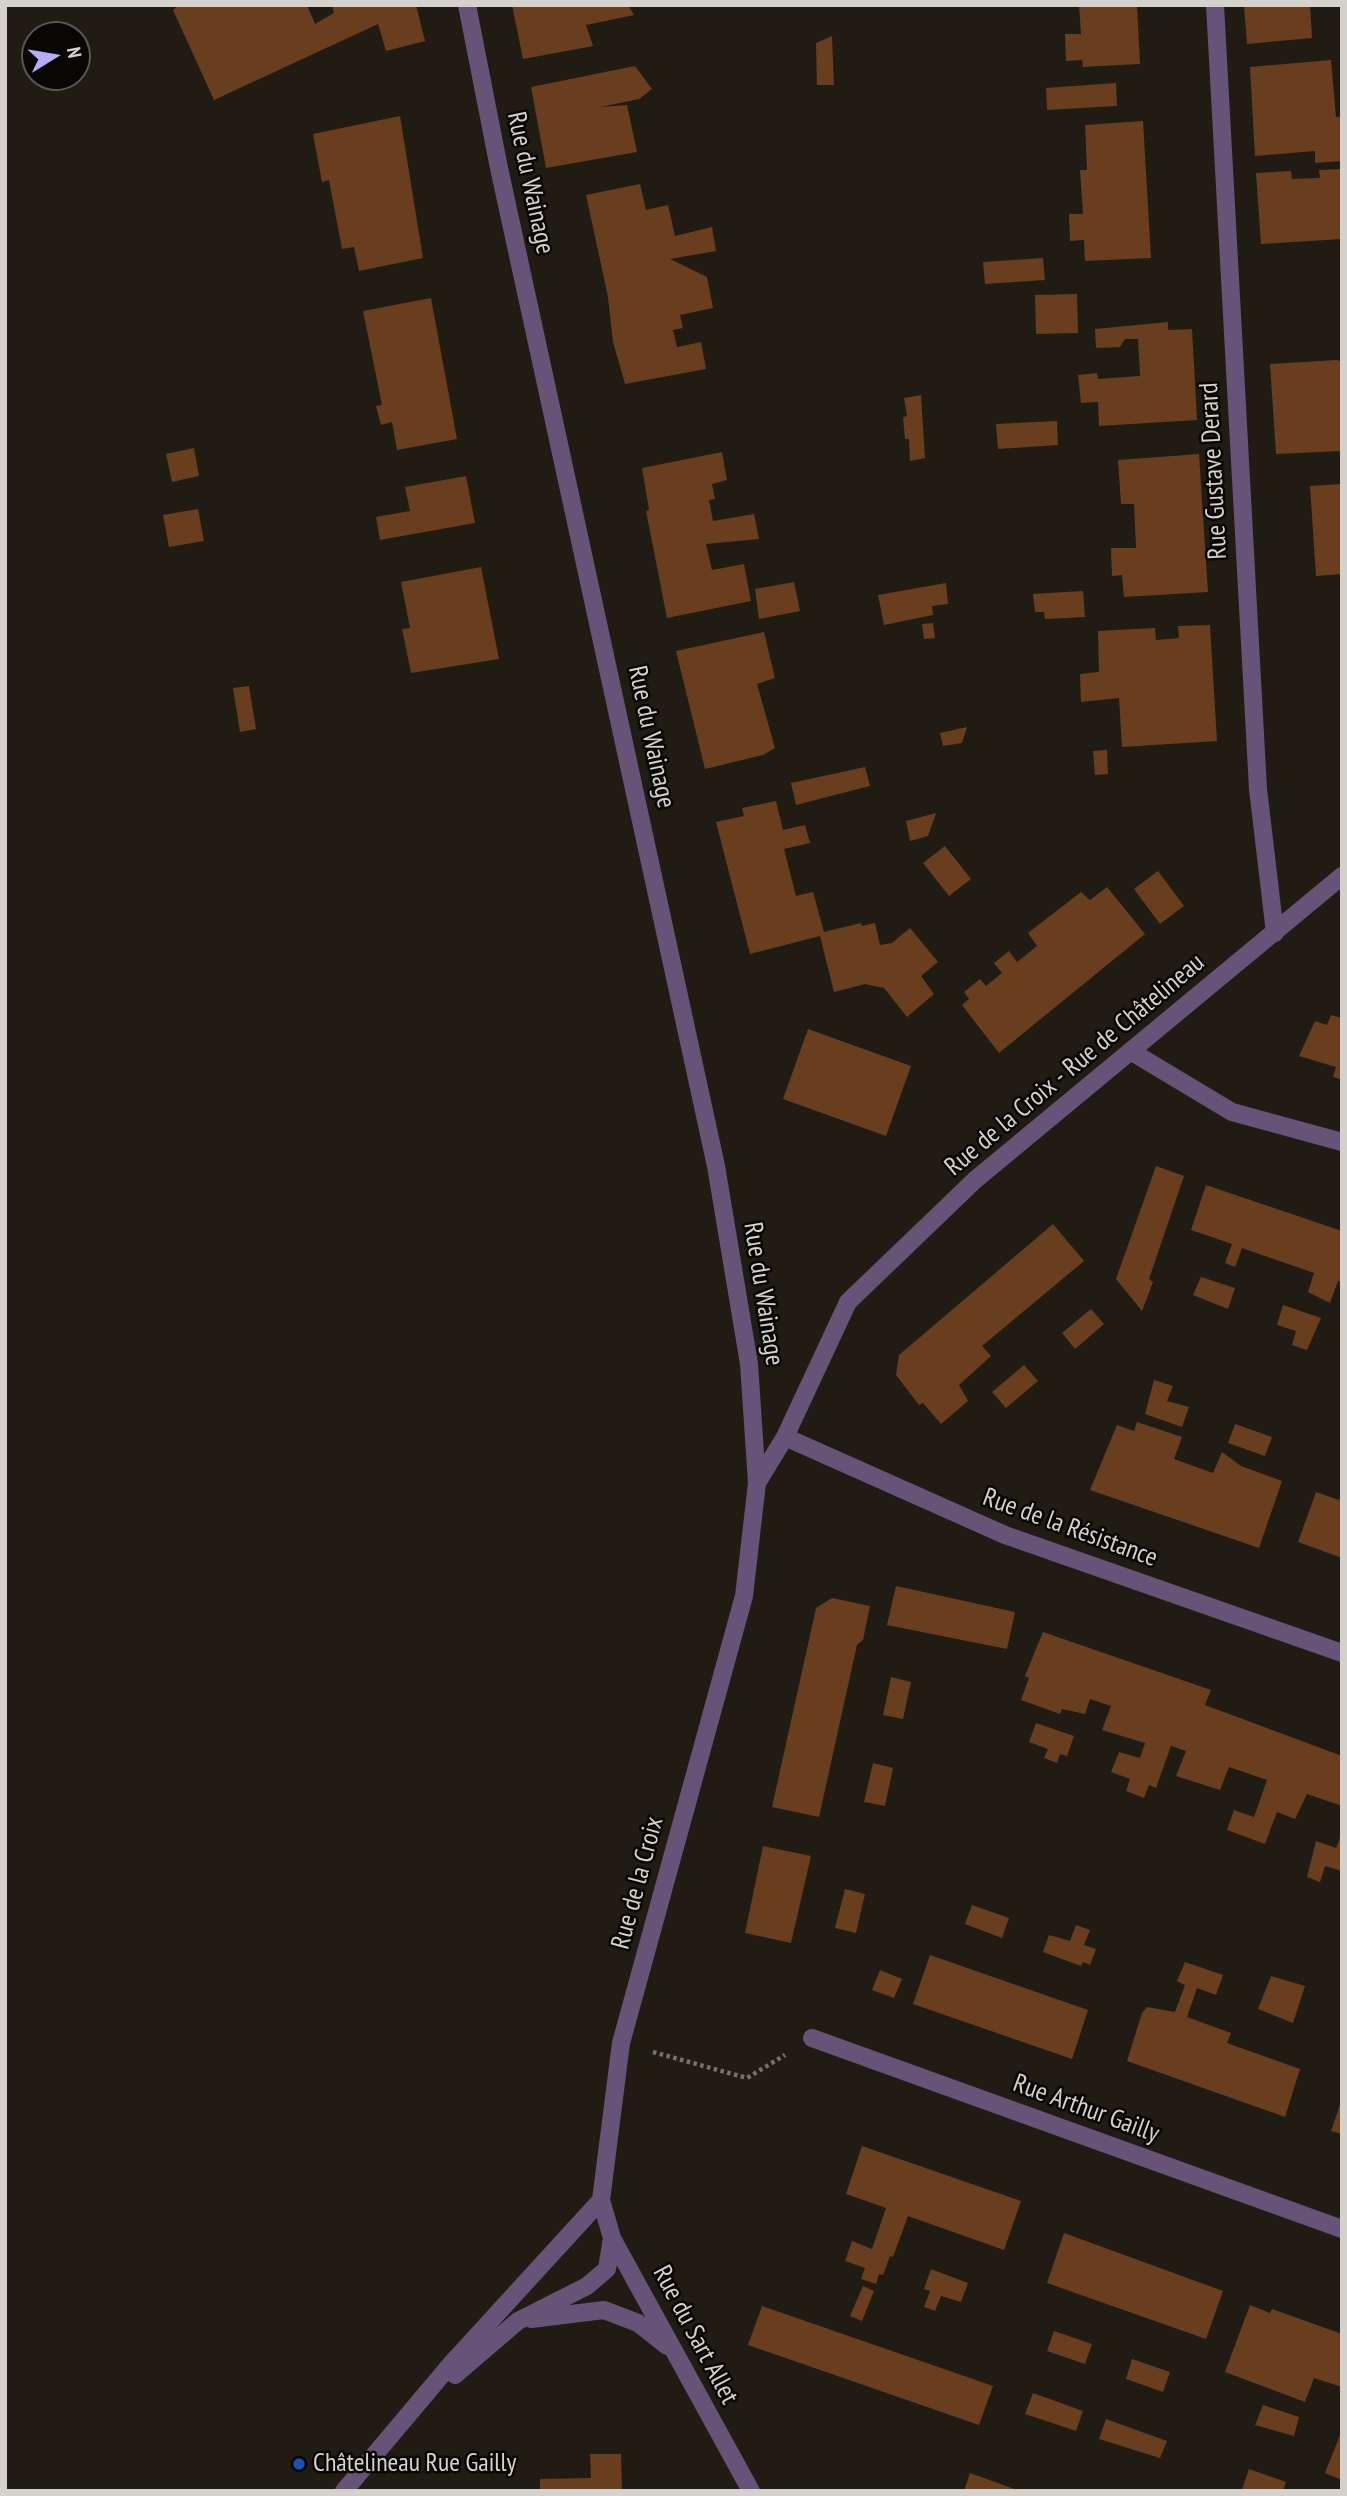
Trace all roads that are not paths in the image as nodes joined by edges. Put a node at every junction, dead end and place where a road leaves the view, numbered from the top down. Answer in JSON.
{"nodes":[{"id":1,"x":467,"y":5,"type":"edge"},
{"id":2,"x":1215,"y":5,"type":"edge"},
{"id":3,"x":1342,"y":876,"type":"edge"},
{"id":4,"x":1275,"y":933,"type":"junction"},
{"id":5,"x":1132,"y":1052,"type":"junction"},
{"id":6,"x":1342,"y":1142,"type":"edge"},
{"id":7,"x":848,"y":1302,"type":"joint"},
{"id":8,"x":785,"y":1437,"type":"junction"},
{"id":9,"x":757,"y":1483,"type":"junction"},
{"id":10,"x":1342,"y":1653,"type":"edge"},
{"id":11,"x":812,"y":2038,"type":"road end"},
{"id":12,"x":601,"y":2200,"type":"junction"},
{"id":13,"x":1342,"y":2229,"type":"edge"},
{"id":14,"x":612,"y":2238,"type":"junction"},
{"id":15,"x":518,"y":2321,"type":"junction"},
{"id":16,"x":673,"y":2351,"type":"junction"},
{"id":17,"x":399,"y":2427,"type":"junction"},
{"id":18,"x":344,"y":2491,"type":"edge"},
{"id":19,"x":751,"y":2491,"type":"edge"}],
"edges":[{"from":1,"to":9,"type":"street","name":"Rue du Wainage"},
{"from":2,"to":4,"type":"street","name":"Rue Gustave Derard"},
{"from":3,"to":4,"type":"street","name":"Rue de la Croix - Rue de Châtelineau"},
{"from":4,"to":5,"type":"street","name":"Rue de la Croix - Rue de Châtelineau"},
{"from":5,"to":6,"type":"street"},
{"from":5,"to":7,"type":"street","name":"Rue de la Croix - Rue de Châtelineau"},
{"from":7,"to":8,"type":"street","name":"Rue de la Croix"},
{"from":8,"to":9,"type":"street","name":"Rue de la Croix"},
{"from":8,"to":10,"type":"street","name":"Rue de la Résistance"},
{"from":9,"to":12,"type":"street","name":"Rue de la Croix"},
{"from":11,"to":13,"type":"street","name":"Rue Arthur Gailly"},
{"from":12,"to":14,"type":"street","name":"Rue du Sart Allet"},
{"from":12,"to":17,"type":"street"},
{"from":14,"to":15,"type":"street"},
{"from":14,"to":16,"type":"street","name":"Rue du Sart Allet"},
{"from":15,"to":16,"type":"street"},
{"from":15,"to":17,"type":"street"},
{"from":16,"to":19,"type":"street","name":"Rue du Sart Allet"},
{"from":17,"to":18,"type":"street"}]}
